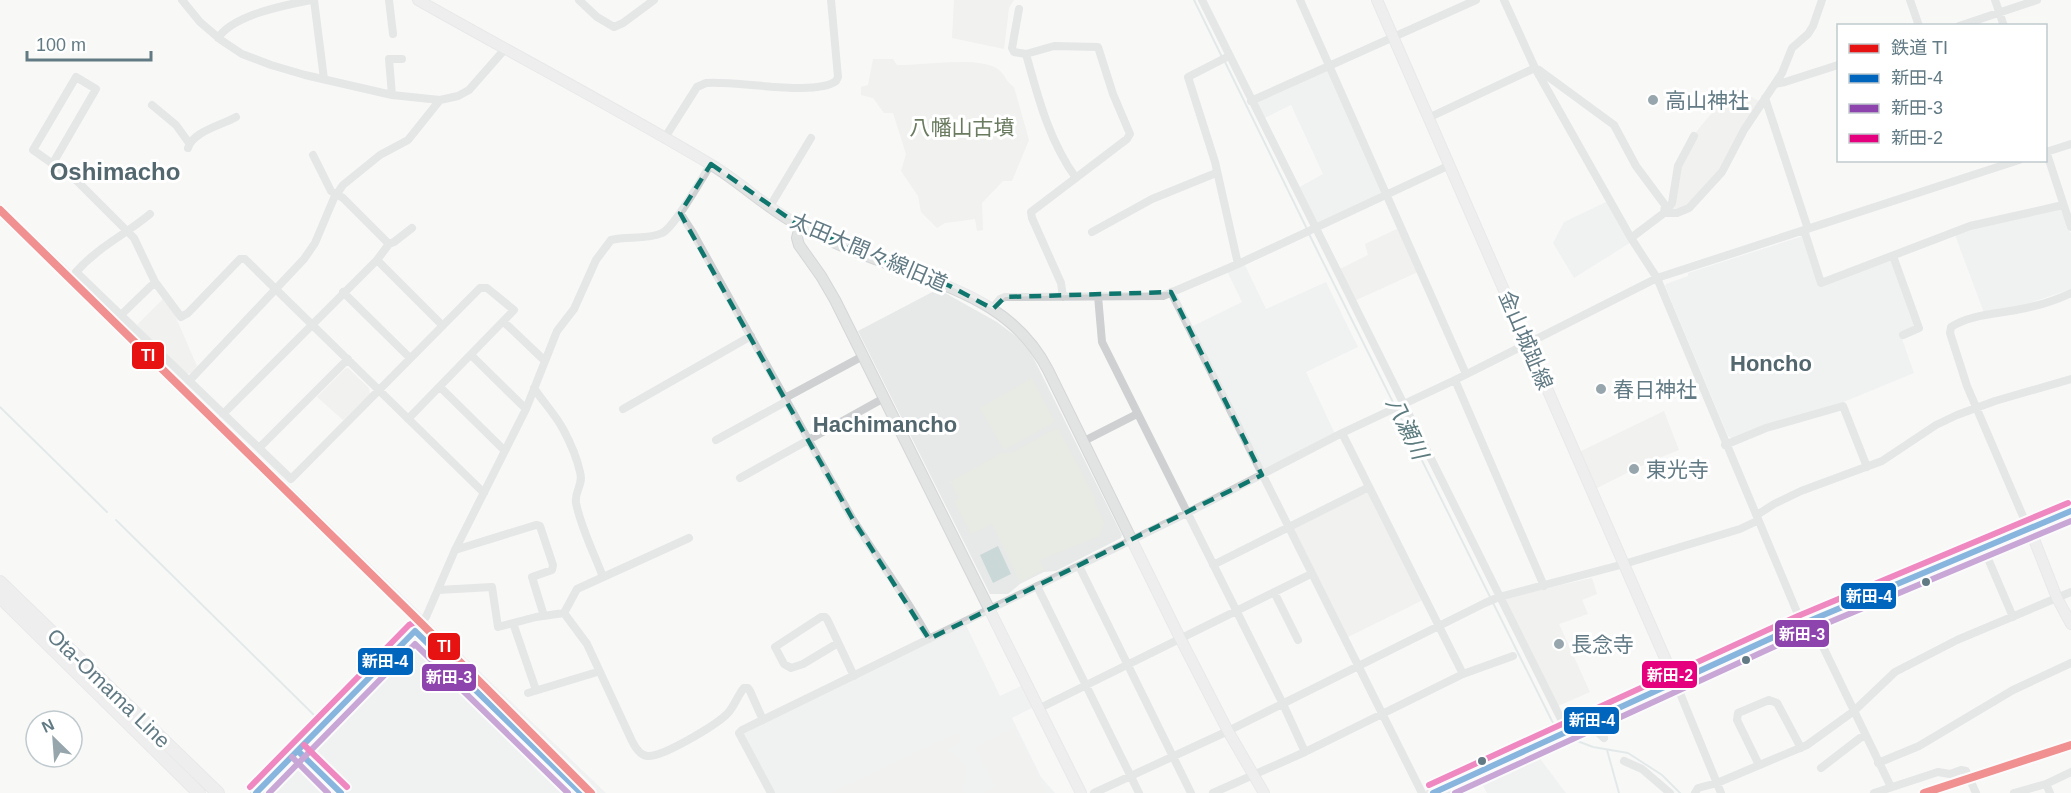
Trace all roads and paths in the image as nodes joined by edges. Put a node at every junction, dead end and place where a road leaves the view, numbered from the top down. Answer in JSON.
{"nodes":[{"id":1,"x":182,"y":0,"type":"edge"},
{"id":2,"x":312,"y":0,"type":"edge"},
{"id":3,"x":389,"y":0,"type":"edge"},
{"id":4,"x":418,"y":0,"type":"edge"},
{"id":5,"x":579,"y":0,"type":"edge"},
{"id":6,"x":654,"y":0,"type":"edge"},
{"id":7,"x":831,"y":0,"type":"edge"},
{"id":8,"x":1202,"y":0,"type":"edge"},
{"id":9,"x":1300,"y":0,"type":"edge"},
{"id":10,"x":1377,"y":0,"type":"edge"},
{"id":11,"x":1476,"y":0,"type":"edge"},
{"id":12,"x":1504,"y":0,"type":"edge"},
{"id":13,"x":1822,"y":0,"type":"edge"},
{"id":14,"x":1910,"y":0,"type":"edge"},
{"id":15,"x":1995,"y":0,"type":"edge"},
{"id":16,"x":2037,"y":0,"type":"edge"},
{"id":17,"x":299,"y":1,"type":"edge"},
{"id":18,"x":1019,"y":9,"type":"dead end"},
{"id":19,"x":1999,"y":12,"type":"junction"},
{"id":20,"x":1918,"y":24,"type":"edge"},
{"id":21,"x":1965,"y":24,"type":"edge"},
{"id":22,"x":2003,"y":24,"type":"edge"},
{"id":23,"x":393,"y":34,"type":"dead end"},
{"id":24,"x":218,"y":38,"type":"junction"},
{"id":25,"x":1393,"y":38,"type":"junction"},
{"id":26,"x":505,"y":49,"type":"junction"},
{"id":27,"x":1026,"y":54,"type":"junction"},
{"id":28,"x":402,"y":59,"type":"dead end"},
{"id":29,"x":1225,"y":59,"type":"junction"},
{"id":30,"x":1837,"y":66,"type":"edge"},
{"id":31,"x":1330,"y":67,"type":"junction"},
{"id":32,"x":1535,"y":68,"type":"junction"},
{"id":33,"x":324,"y":79,"type":"junction"},
{"id":34,"x":1775,"y":84,"type":"junction"},
{"id":35,"x":392,"y":95,"type":"junction"},
{"id":36,"x":1765,"y":98,"type":"junction"},
{"id":37,"x":440,"y":100,"type":"junction"},
{"id":38,"x":1251,"y":101,"type":"junction"},
{"id":39,"x":152,"y":105,"type":"dead end"},
{"id":40,"x":236,"y":117,"type":"dead end"},
{"id":41,"x":1428,"y":118,"type":"junction"},
{"id":42,"x":1694,"y":136,"type":"dead end"},
{"id":43,"x":811,"y":138,"type":"dead end"},
{"id":44,"x":664,"y":139,"type":"junction"},
{"id":45,"x":2071,"y":144,"type":"edge"},
{"id":46,"x":2047,"y":151,"type":"edge"},
{"id":47,"x":2047,"y":154,"type":"edge"},
{"id":48,"x":313,"y":155,"type":"dead end"},
{"id":49,"x":2013,"y":162,"type":"edge"},
{"id":50,"x":53,"y":163,"type":"junction"},
{"id":51,"x":711,"y":164,"type":"junction"},
{"id":52,"x":1450,"y":165,"type":"junction"},
{"id":53,"x":1216,"y":173,"type":"junction"},
{"id":54,"x":1076,"y":178,"type":"junction"},
{"id":55,"x":336,"y":194,"type":"junction"},
{"id":56,"x":1386,"y":194,"type":"junction"},
{"id":57,"x":2063,"y":205,"type":"junction"},
{"id":58,"x":770,"y":208,"type":"junction"},
{"id":59,"x":680,"y":213,"type":"junction"},
{"id":60,"x":1664,"y":213,"type":"junction"},
{"id":61,"x":150,"y":214,"type":"dead end"},
{"id":62,"x":800,"y":226,"type":"junction"},
{"id":63,"x":2071,"y":227,"type":"edge"},
{"id":64,"x":412,"y":228,"type":"dead end"},
{"id":65,"x":1315,"y":228,"type":"junction"},
{"id":66,"x":1806,"y":230,"type":"junction"},
{"id":67,"x":128,"y":232,"type":"junction"},
{"id":68,"x":1092,"y":232,"type":"dead end"},
{"id":69,"x":1631,"y":238,"type":"junction"},
{"id":70,"x":388,"y":244,"type":"junction"},
{"id":71,"x":1893,"y":256,"type":"junction"},
{"id":72,"x":376,"y":260,"type":"junction"},
{"id":73,"x":1238,"y":264,"type":"junction"},
{"id":74,"x":1657,"y":278,"type":"junction"},
{"id":75,"x":155,"y":282,"type":"junction"},
{"id":76,"x":277,"y":289,"type":"junction"},
{"id":77,"x":343,"y":292,"type":"junction"},
{"id":78,"x":1171,"y":292,"type":"junction"},
{"id":79,"x":2071,"y":293,"type":"edge"},
{"id":80,"x":1098,"y":296,"type":"junction"},
{"id":81,"x":1063,"y":297,"type":"junction"},
{"id":82,"x":992,"y":309,"type":"junction"},
{"id":83,"x":121,"y":315,"type":"junction"},
{"id":84,"x":504,"y":322,"type":"junction"},
{"id":85,"x":312,"y":324,"type":"junction"},
{"id":86,"x":442,"y":326,"type":"junction"},
{"id":87,"x":1903,"y":335,"type":"dead end"},
{"id":88,"x":751,"y":336,"type":"junction"},
{"id":89,"x":1527,"y":343,"type":"junction"},
{"id":90,"x":471,"y":355,"type":"junction"},
{"id":91,"x":863,"y":356,"type":"junction"},
{"id":92,"x":410,"y":358,"type":"junction"},
{"id":93,"x":348,"y":359,"type":"junction"},
{"id":94,"x":544,"y":361,"type":"junction"},
{"id":95,"x":1466,"y":374,"type":"junction"},
{"id":96,"x":2071,"y":379,"type":"edge"},
{"id":97,"x":1455,"y":380,"type":"junction"},
{"id":98,"x":189,"y":381,"type":"junction"},
{"id":99,"x":440,"y":387,"type":"junction"},
{"id":100,"x":534,"y":388,"type":"junction"},
{"id":101,"x":379,"y":390,"type":"junction"},
{"id":102,"x":884,"y":398,"type":"junction"},
{"id":103,"x":786,"y":400,"type":"junction"},
{"id":104,"x":1403,"y":405,"type":"junction"},
{"id":105,"x":1976,"y":408,"type":"junction"},
{"id":106,"x":526,"y":409,"type":"junction"},
{"id":107,"x":623,"y":409,"type":"dead end"},
{"id":108,"x":224,"y":414,"type":"junction"},
{"id":109,"x":1137,"y":414,"type":"junction"},
{"id":110,"x":408,"y":419,"type":"junction"},
{"id":111,"x":1342,"y":433,"type":"junction"},
{"id":112,"x":716,"y":440,"type":"dead end"},
{"id":113,"x":809,"y":440,"type":"junction"},
{"id":114,"x":1084,"y":441,"type":"junction"},
{"id":115,"x":1725,"y":445,"type":"junction"},
{"id":116,"x":259,"y":448,"type":"junction"},
{"id":117,"x":504,"y":450,"type":"junction"},
{"id":118,"x":1867,"y":467,"type":"junction"},
{"id":119,"x":1262,"y":475,"type":"junction"},
{"id":120,"x":740,"y":478,"type":"dead end"},
{"id":121,"x":1369,"y":487,"type":"junction"},
{"id":122,"x":484,"y":493,"type":"junction"},
{"id":123,"x":2071,"y":511,"type":"edge"},
{"id":124,"x":1187,"y":513,"type":"junction"},
{"id":125,"x":1757,"y":518,"type":"junction"},
{"id":126,"x":1288,"y":527,"type":"junction"},
{"id":127,"x":2028,"y":528,"type":"junction"},
{"id":128,"x":689,"y":538,"type":"dead end"},
{"id":129,"x":1132,"y":540,"type":"junction"},
{"id":130,"x":1983,"y":547,"type":"junction"},
{"id":131,"x":455,"y":550,"type":"junction"},
{"id":132,"x":1623,"y":564,"type":"junction"},
{"id":133,"x":1213,"y":565,"type":"junction"},
{"id":134,"x":1079,"y":566,"type":"junction"},
{"id":135,"x":1311,"y":574,"type":"junction"},
{"id":136,"x":603,"y":577,"type":"junction"},
{"id":137,"x":0,"y":582,"type":"edge"},
{"id":138,"x":1037,"y":586,"type":"junction"},
{"id":139,"x":1544,"y":586,"type":"junction"},
{"id":140,"x":438,"y":590,"type":"junction"},
{"id":141,"x":1274,"y":592,"type":"junction"},
{"id":142,"x":2071,"y":592,"type":"edge"},
{"id":143,"x":0,"y":597,"type":"edge"},
{"id":144,"x":1499,"y":597,"type":"junction"},
{"id":145,"x":2057,"y":598,"type":"junction"},
{"id":146,"x":990,"y":610,"type":"junction"},
{"id":147,"x":1235,"y":611,"type":"junction"},
{"id":148,"x":564,"y":613,"type":"junction"},
{"id":149,"x":544,"y":616,"type":"junction"},
{"id":150,"x":426,"y":617,"type":"dead end"},
{"id":151,"x":2013,"y":617,"type":"junction"},
{"id":152,"x":1806,"y":622,"type":"junction"},
{"id":153,"x":513,"y":623,"type":"junction"},
{"id":154,"x":2071,"y":624,"type":"edge"},
{"id":155,"x":1438,"y":625,"type":"junction"},
{"id":156,"x":415,"y":631,"type":"joint"},
{"id":157,"x":1180,"y":638,"type":"junction"},
{"id":158,"x":929,"y":639,"type":"junction"},
{"id":159,"x":1298,"y":640,"type":"dead end"},
{"id":160,"x":838,"y":643,"type":"junction"},
{"id":161,"x":1513,"y":656,"type":"dead end"},
{"id":162,"x":2071,"y":663,"type":"edge"},
{"id":163,"x":1127,"y":665,"type":"junction"},
{"id":164,"x":1357,"y":665,"type":"junction"},
{"id":165,"x":594,"y":673,"type":"dead end"},
{"id":166,"x":1463,"y":674,"type":"junction"},
{"id":167,"x":854,"y":676,"type":"junction"},
{"id":168,"x":1675,"y":681,"type":"junction"},
{"id":169,"x":1086,"y":685,"type":"junction"},
{"id":170,"x":1283,"y":704,"type":"junction"},
{"id":171,"x":1040,"y":708,"type":"junction"},
{"id":172,"x":1854,"y":711,"type":"junction"},
{"id":173,"x":1382,"y":714,"type":"junction"},
{"id":174,"x":763,"y":720,"type":"junction"},
{"id":175,"x":1587,"y":722,"type":"junction"},
{"id":176,"x":1228,"y":731,"type":"junction"},
{"id":177,"x":1564,"y":733,"type":"junction"},
{"id":178,"x":1866,"y":736,"type":"junction"},
{"id":179,"x":1604,"y":738,"type":"dead end"},
{"id":180,"x":1801,"y":748,"type":"junction"},
{"id":181,"x":1305,"y":752,"type":"junction"},
{"id":182,"x":1173,"y":756,"type":"junction"},
{"id":183,"x":1624,"y":761,"type":"dead end"},
{"id":184,"x":1878,"y":763,"type":"junction"},
{"id":185,"x":1759,"y":765,"type":"junction"},
{"id":186,"x":1821,"y":768,"type":"dead end"},
{"id":187,"x":2071,"y":772,"type":"edge"},
{"id":188,"x":1253,"y":774,"type":"junction"},
{"id":189,"x":1131,"y":776,"type":"junction"},
{"id":190,"x":1717,"y":783,"type":"junction"},
{"id":191,"x":2046,"y":784,"type":"junction"},
{"id":192,"x":1891,"y":787,"type":"junction"},
{"id":193,"x":1699,"y":789,"type":"edge"},
{"id":194,"x":199,"y":793,"type":"edge"},
{"id":195,"x":218,"y":793,"type":"edge"},
{"id":196,"x":256,"y":793,"type":"edge"},
{"id":197,"x":581,"y":793,"type":"edge"},
{"id":198,"x":771,"y":793,"type":"edge"},
{"id":199,"x":1081,"y":793,"type":"edge"},
{"id":200,"x":1094,"y":793,"type":"edge"},
{"id":201,"x":1139,"y":793,"type":"edge"},
{"id":202,"x":1191,"y":793,"type":"edge"},
{"id":203,"x":1213,"y":793,"type":"edge"},
{"id":204,"x":1264,"y":793,"type":"edge"},
{"id":205,"x":1422,"y":793,"type":"edge"},
{"id":206,"x":1433,"y":793,"type":"edge"},
{"id":207,"x":1670,"y":793,"type":"edge"},
{"id":208,"x":1721,"y":793,"type":"edge"},
{"id":209,"x":1874,"y":793,"type":"edge"},
{"id":210,"x":1976,"y":793,"type":"edge"},
{"id":211,"x":2014,"y":793,"type":"edge"},
{"id":212,"x":2050,"y":793,"type":"edge"}],
"edges":[{"from":1,"to":24,"type":"street"},
{"from":2,"to":17,"type":"street"},
{"from":2,"to":33,"type":"street"},
{"from":3,"to":23,"type":"street"},
{"from":4,"to":26,"type":"street","name":"太田大間々線旧道"},
{"from":5,"to":6,"type":"street"},
{"from":7,"to":44,"type":"street"},
{"from":8,"to":29,"type":"street"},
{"from":9,"to":31,"type":"street"},
{"from":10,"to":25,"type":"street","name":"金山城趾線"},
{"from":11,"to":25,"type":"street"},
{"from":12,"to":32,"type":"street"},
{"from":13,"to":34,"type":"street"},
{"from":14,"to":20,"type":"street"},
{"from":15,"to":19,"type":"street"},
{"from":16,"to":19,"type":"street"},
{"from":17,"to":24,"type":"street"},
{"from":18,"to":27,"type":"street"},
{"from":19,"to":21,"type":"street"},
{"from":19,"to":22,"type":"street"},
{"from":24,"to":33,"type":"street"},
{"from":25,"to":31,"type":"street"},
{"from":25,"to":41,"type":"street","name":"金山城趾線"},
{"from":26,"to":37,"type":"street"},
{"from":26,"to":44,"type":"street","name":"太田大間々線旧道"},
{"from":27,"to":54,"type":"street"},
{"from":27,"to":54,"type":"street"},
{"from":28,"to":35,"type":"street"},
{"from":29,"to":38,"type":"street"},
{"from":29,"to":53,"type":"street"},
{"from":30,"to":34,"type":"street"},
{"from":31,"to":38,"type":"street"},
{"from":31,"to":56,"type":"street"},
{"from":32,"to":41,"type":"street"},
{"from":32,"to":60,"type":"street"},
{"from":32,"to":69,"type":"street"},
{"from":33,"to":35,"type":"street"},
{"from":34,"to":36,"type":"street"},
{"from":35,"to":37,"type":"street"},
{"from":36,"to":60,"type":"street"},
{"from":36,"to":66,"type":"street"},
{"from":37,"to":55,"type":"street"},
{"from":38,"to":65,"type":"street"},
{"from":39,"to":40,"type":"street"},
{"from":41,"to":52,"type":"street","name":"金山城趾線"},
{"from":42,"to":60,"type":"street"},
{"from":43,"to":58,"type":"street"},
{"from":44,"to":51,"type":"street","name":"太田大間々線旧道"},
{"from":45,"to":46,"type":"street"},
{"from":47,"to":57,"type":"street"},
{"from":48,"to":55,"type":"street"},
{"from":49,"to":66,"type":"street"},
{"from":50,"to":50,"type":"street"},
{"from":50,"to":67,"type":"street"},
{"from":51,"to":58,"type":"street","name":"太田大間々線旧道"},
{"from":51,"to":59,"type":"street"},
{"from":52,"to":56,"type":"street"},
{"from":52,"to":89,"type":"street","name":"金山城趾線"},
{"from":53,"to":68,"type":"street"},
{"from":53,"to":73,"type":"street"},
{"from":54,"to":81,"type":"street"},
{"from":55,"to":70,"type":"street"},
{"from":55,"to":76,"type":"street"},
{"from":56,"to":65,"type":"street"},
{"from":56,"to":95,"type":"street"},
{"from":57,"to":63,"type":"street"},
{"from":57,"to":71,"type":"street"},
{"from":58,"to":62,"type":"street","name":"太田大間々線旧道"},
{"from":59,"to":88,"type":"street"},
{"from":59,"to":94,"type":"street"},
{"from":60,"to":69,"type":"street"},
{"from":61,"to":67,"type":"street"},
{"from":62,"to":82,"type":"street","name":"太田大間々線旧道"},
{"from":62,"to":91,"type":"street"},
{"from":64,"to":70,"type":"street"},
{"from":65,"to":73,"type":"street"},
{"from":65,"to":104,"type":"street"},
{"from":66,"to":71,"type":"street"},
{"from":66,"to":74,"type":"street"},
{"from":67,"to":75,"type":"street"},
{"from":67,"to":83,"type":"street"},
{"from":69,"to":74,"type":"street"},
{"from":70,"to":72,"type":"street"},
{"from":71,"to":87,"type":"street"},
{"from":72,"to":77,"type":"street"},
{"from":72,"to":86,"type":"street"},
{"from":73,"to":78,"type":"street"},
{"from":74,"to":89,"type":"street"},
{"from":74,"to":115,"type":"street"},
{"from":75,"to":76,"type":"street"},
{"from":75,"to":83,"type":"street"},
{"from":76,"to":85,"type":"street"},
{"from":76,"to":98,"type":"street"},
{"from":77,"to":85,"type":"street"},
{"from":77,"to":92,"type":"street"},
{"from":78,"to":80,"type":"street"},
{"from":78,"to":119,"type":"street"},
{"from":79,"to":105,"type":"street"},
{"from":80,"to":81,"type":"street"},
{"from":80,"to":109,"type":"street"},
{"from":81,"to":82,"type":"street"},
{"from":82,"to":114,"type":"street","name":"太田大間々線旧道"},
{"from":83,"to":98,"type":"street"},
{"from":84,"to":86,"type":"street"},
{"from":84,"to":90,"type":"street"},
{"from":84,"to":94,"type":"street"},
{"from":85,"to":93,"type":"street"},
{"from":85,"to":108,"type":"street"},
{"from":86,"to":92,"type":"street"},
{"from":88,"to":103,"type":"street"},
{"from":88,"to":107,"type":"street"},
{"from":89,"to":95,"type":"street"},
{"from":89,"to":132,"type":"street","name":"金山城趾線"},
{"from":90,"to":99,"type":"street"},
{"from":90,"to":106,"type":"street"},
{"from":91,"to":102,"type":"street"},
{"from":91,"to":103,"type":"street"},
{"from":92,"to":101,"type":"street"},
{"from":93,"to":101,"type":"street"},
{"from":93,"to":116,"type":"street"},
{"from":94,"to":100,"type":"street"},
{"from":95,"to":97,"type":"street"},
{"from":96,"to":105,"type":"street"},
{"from":97,"to":104,"type":"street"},
{"from":97,"to":139,"type":"street"},
{"from":98,"to":108,"type":"street"},
{"from":99,"to":110,"type":"street"},
{"from":99,"to":117,"type":"street"},
{"from":100,"to":106,"type":"street"},
{"from":100,"to":136,"type":"street"},
{"from":101,"to":110,"type":"street"},
{"from":101,"to":116,"type":"street"},
{"from":102,"to":113,"type":"street"},
{"from":102,"to":146,"type":"street"},
{"from":103,"to":112,"type":"street"},
{"from":103,"to":113,"type":"street"},
{"from":104,"to":111,"type":"street"},
{"from":104,"to":144,"type":"street"},
{"from":105,"to":118,"type":"street"},
{"from":105,"to":127,"type":"street"},
{"from":106,"to":117,"type":"street"},
{"from":108,"to":116,"type":"street"},
{"from":109,"to":114,"type":"street"},
{"from":109,"to":124,"type":"street"},
{"from":110,"to":122,"type":"street"},
{"from":111,"to":119,"type":"street"},
{"from":111,"to":121,"type":"street"},
{"from":113,"to":120,"type":"street"},
{"from":113,"to":158,"type":"street"},
{"from":114,"to":129,"type":"street","name":"太田大間々線旧道"},
{"from":115,"to":118,"type":"street"},
{"from":115,"to":125,"type":"street"},
{"from":117,"to":122,"type":"street"},
{"from":118,"to":125,"type":"street"},
{"from":119,"to":124,"type":"street"},
{"from":119,"to":126,"type":"street"},
{"from":121,"to":126,"type":"street"},
{"from":121,"to":155,"type":"street"},
{"from":122,"to":131,"type":"street"},
{"from":123,"to":127,"type":"main road"},
{"from":124,"to":129,"type":"street"},
{"from":124,"to":133,"type":"street"},
{"from":125,"to":132,"type":"street"},
{"from":125,"to":152,"type":"street"},
{"from":126,"to":133,"type":"street"},
{"from":126,"to":135,"type":"street"},
{"from":127,"to":130,"type":"main road"},
{"from":127,"to":145,"type":"street"},
{"from":128,"to":136,"type":"street"},
{"from":129,"to":134,"type":"street"},
{"from":129,"to":157,"type":"street","name":"太田大間々線旧道"},
{"from":130,"to":151,"type":"street"},
{"from":130,"to":152,"type":"main road"},
{"from":131,"to":140,"type":"street"},
{"from":131,"to":149,"type":"street"},
{"from":132,"to":139,"type":"street"},
{"from":132,"to":168,"type":"street","name":"金山城趾線"},
{"from":133,"to":147,"type":"street"},
{"from":134,"to":138,"type":"street"},
{"from":134,"to":163,"type":"street"},
{"from":135,"to":141,"type":"street"},
{"from":135,"to":164,"type":"street"},
{"from":136,"to":148,"type":"street"},
{"from":137,"to":195,"type":"main road","name":"Ota-Omama Line"},
{"from":138,"to":146,"type":"street"},
{"from":138,"to":169,"type":"street"},
{"from":139,"to":144,"type":"street"},
{"from":140,"to":150,"type":"street"},
{"from":140,"to":153,"type":"street"},
{"from":141,"to":147,"type":"street"},
{"from":141,"to":159,"type":"street"},
{"from":142,"to":145,"type":"street"},
{"from":143,"to":194,"type":"main road","name":"Ota-Omama Line"},
{"from":144,"to":155,"type":"street"},
{"from":144,"to":177,"type":"street"},
{"from":145,"to":151,"type":"street"},
{"from":145,"to":154,"type":"street"},
{"from":146,"to":158,"type":"street"},
{"from":146,"to":171,"type":"street"},
{"from":147,"to":157,"type":"street"},
{"from":147,"to":170,"type":"street"},
{"from":148,"to":149,"type":"street"},
{"from":148,"to":174,"type":"street"},
{"from":149,"to":153,"type":"street"},
{"from":151,"to":172,"type":"street"},
{"from":152,"to":168,"type":"main road"},
{"from":152,"to":172,"type":"street"},
{"from":153,"to":165,"type":"street"},
{"from":155,"to":164,"type":"street"},
{"from":155,"to":166,"type":"street"},
{"from":156,"to":196,"type":"street"},
{"from":156,"to":197,"type":"street"},
{"from":157,"to":163,"type":"street"},
{"from":157,"to":176,"type":"street","name":"太田大間々線旧道"},
{"from":158,"to":167,"type":"street"},
{"from":160,"to":160,"type":"street"},
{"from":160,"to":167,"type":"street"},
{"from":161,"to":166,"type":"street"},
{"from":162,"to":184,"type":"street"},
{"from":163,"to":169,"type":"street"},
{"from":163,"to":182,"type":"street"},
{"from":164,"to":170,"type":"street"},
{"from":164,"to":173,"type":"street"},
{"from":166,"to":173,"type":"street"},
{"from":167,"to":174,"type":"street"},
{"from":168,"to":175,"type":"main road"},
{"from":168,"to":190,"type":"street"},
{"from":169,"to":171,"type":"street"},
{"from":169,"to":189,"type":"street"},
{"from":170,"to":176,"type":"street"},
{"from":170,"to":181,"type":"street"},
{"from":171,"to":199,"type":"street"},
{"from":172,"to":178,"type":"street"},
{"from":172,"to":180,"type":"street"},
{"from":173,"to":181,"type":"street"},
{"from":173,"to":205,"type":"street"},
{"from":174,"to":198,"type":"street"},
{"from":175,"to":177,"type":"main road"},
{"from":175,"to":179,"type":"street"},
{"from":176,"to":182,"type":"street"},
{"from":176,"to":188,"type":"street","name":"太田大間々線旧道"},
{"from":177,"to":206,"type":"main road"},
{"from":178,"to":184,"type":"street"},
{"from":178,"to":186,"type":"street"},
{"from":180,"to":185,"type":"street"},
{"from":180,"to":185,"type":"street"},
{"from":181,"to":188,"type":"street"},
{"from":182,"to":189,"type":"street"},
{"from":182,"to":202,"type":"street"},
{"from":183,"to":207,"type":"street"},
{"from":184,"to":192,"type":"street"},
{"from":185,"to":190,"type":"street"},
{"from":187,"to":191,"type":"street"},
{"from":188,"to":203,"type":"street"},
{"from":188,"to":204,"type":"street","name":"太田大間々線旧道"},
{"from":189,"to":200,"type":"street"},
{"from":189,"to":201,"type":"street"},
{"from":190,"to":193,"type":"street"},
{"from":190,"to":208,"type":"street"},
{"from":191,"to":211,"type":"street"},
{"from":191,"to":212,"type":"street"},
{"from":192,"to":209,"type":"street"},
{"from":192,"to":210,"type":"street"}]}
